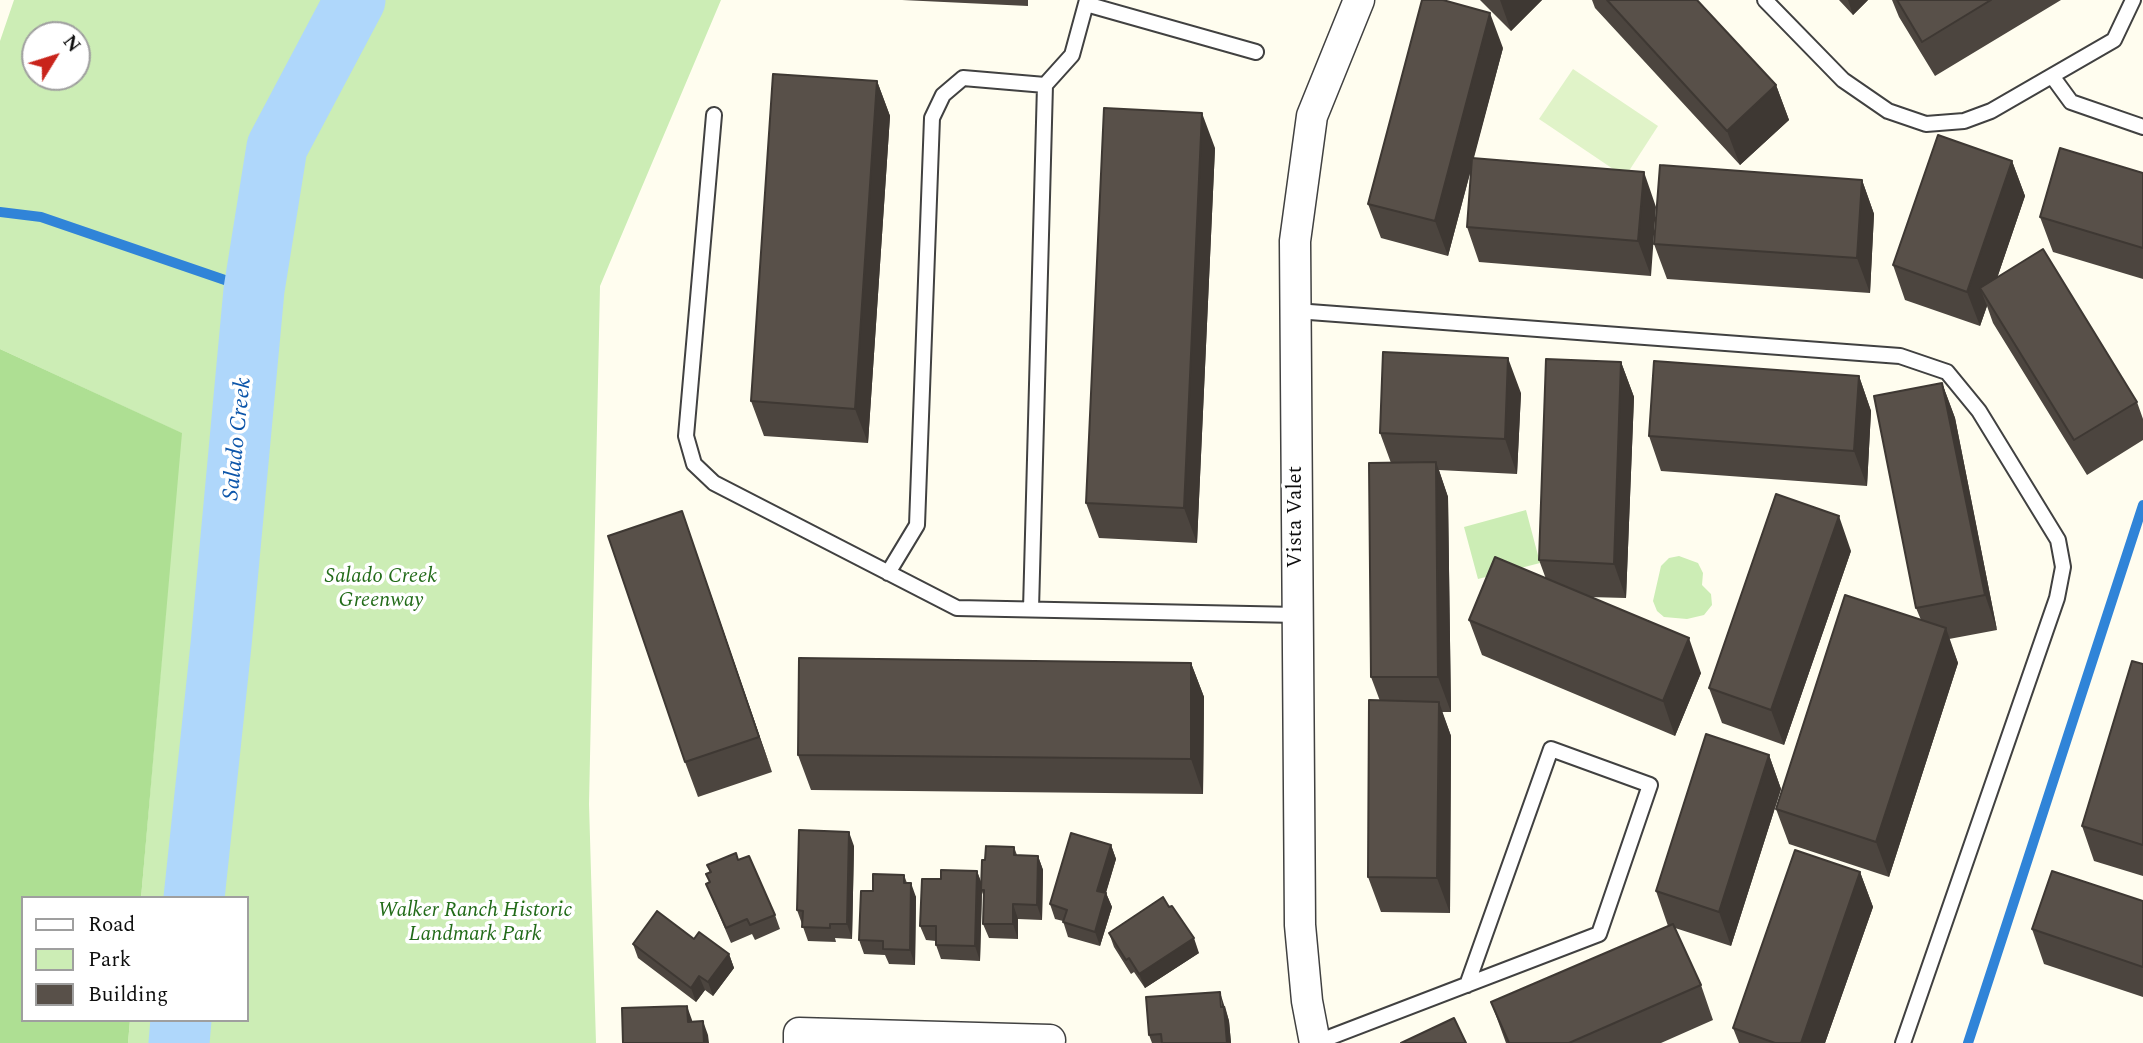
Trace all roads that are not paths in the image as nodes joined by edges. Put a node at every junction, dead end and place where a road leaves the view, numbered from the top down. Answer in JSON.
{"nodes":[{"id":1,"x":1359,"y":0,"type":"edge"},
{"id":2,"x":1765,"y":0,"type":"edge"},
{"id":3,"x":2133,"y":0,"type":"edge"},
{"id":4,"x":1086,"y":2,"type":"edge"},
{"id":5,"x":1255,"y":52,"type":"dead end"},
{"id":6,"x":2052,"y":76,"type":"junction"},
{"id":7,"x":1045,"y":85,"type":"junction"},
{"id":8,"x":714,"y":115,"type":"dead end"},
{"id":9,"x":2143,"y":127,"type":"edge"},
{"id":10,"x":1296,"y":312,"type":"junction"},
{"id":11,"x":888,"y":572,"type":"junction"},
{"id":12,"x":1031,"y":609,"type":"junction"},
{"id":13,"x":1298,"y":615,"type":"junction"},
{"id":14,"x":1467,"y":985,"type":"junction"},
{"id":15,"x":799,"y":1038,"type":"edge"},
{"id":16,"x":1050,"y":1040,"type":"dead end"},
{"id":17,"x":1315,"y":1043,"type":"edge"},
{"id":18,"x":1903,"y":1043,"type":"edge"}],
"edges":[{"from":1,"to":10,"type":"street","name":"Vista Valet"},
{"from":2,"to":6,"type":"lane"},
{"from":3,"to":6,"type":"lane"},
{"from":4,"to":5,"type":"lane"},
{"from":4,"to":7,"type":"lane"},
{"from":6,"to":9,"type":"lane"},
{"from":7,"to":11,"type":"lane"},
{"from":7,"to":12,"type":"lane"},
{"from":8,"to":11,"type":"lane"},
{"from":10,"to":13,"type":"street","name":"Vista Valet"},
{"from":10,"to":18,"type":"lane"},
{"from":11,"to":12,"type":"lane"},
{"from":12,"to":13,"type":"lane"},
{"from":13,"to":17,"type":"street","name":"Vista Valet"},
{"from":14,"to":14,"type":"lane"},
{"from":14,"to":17,"type":"lane"},
{"from":15,"to":16,"type":"street"}]}
